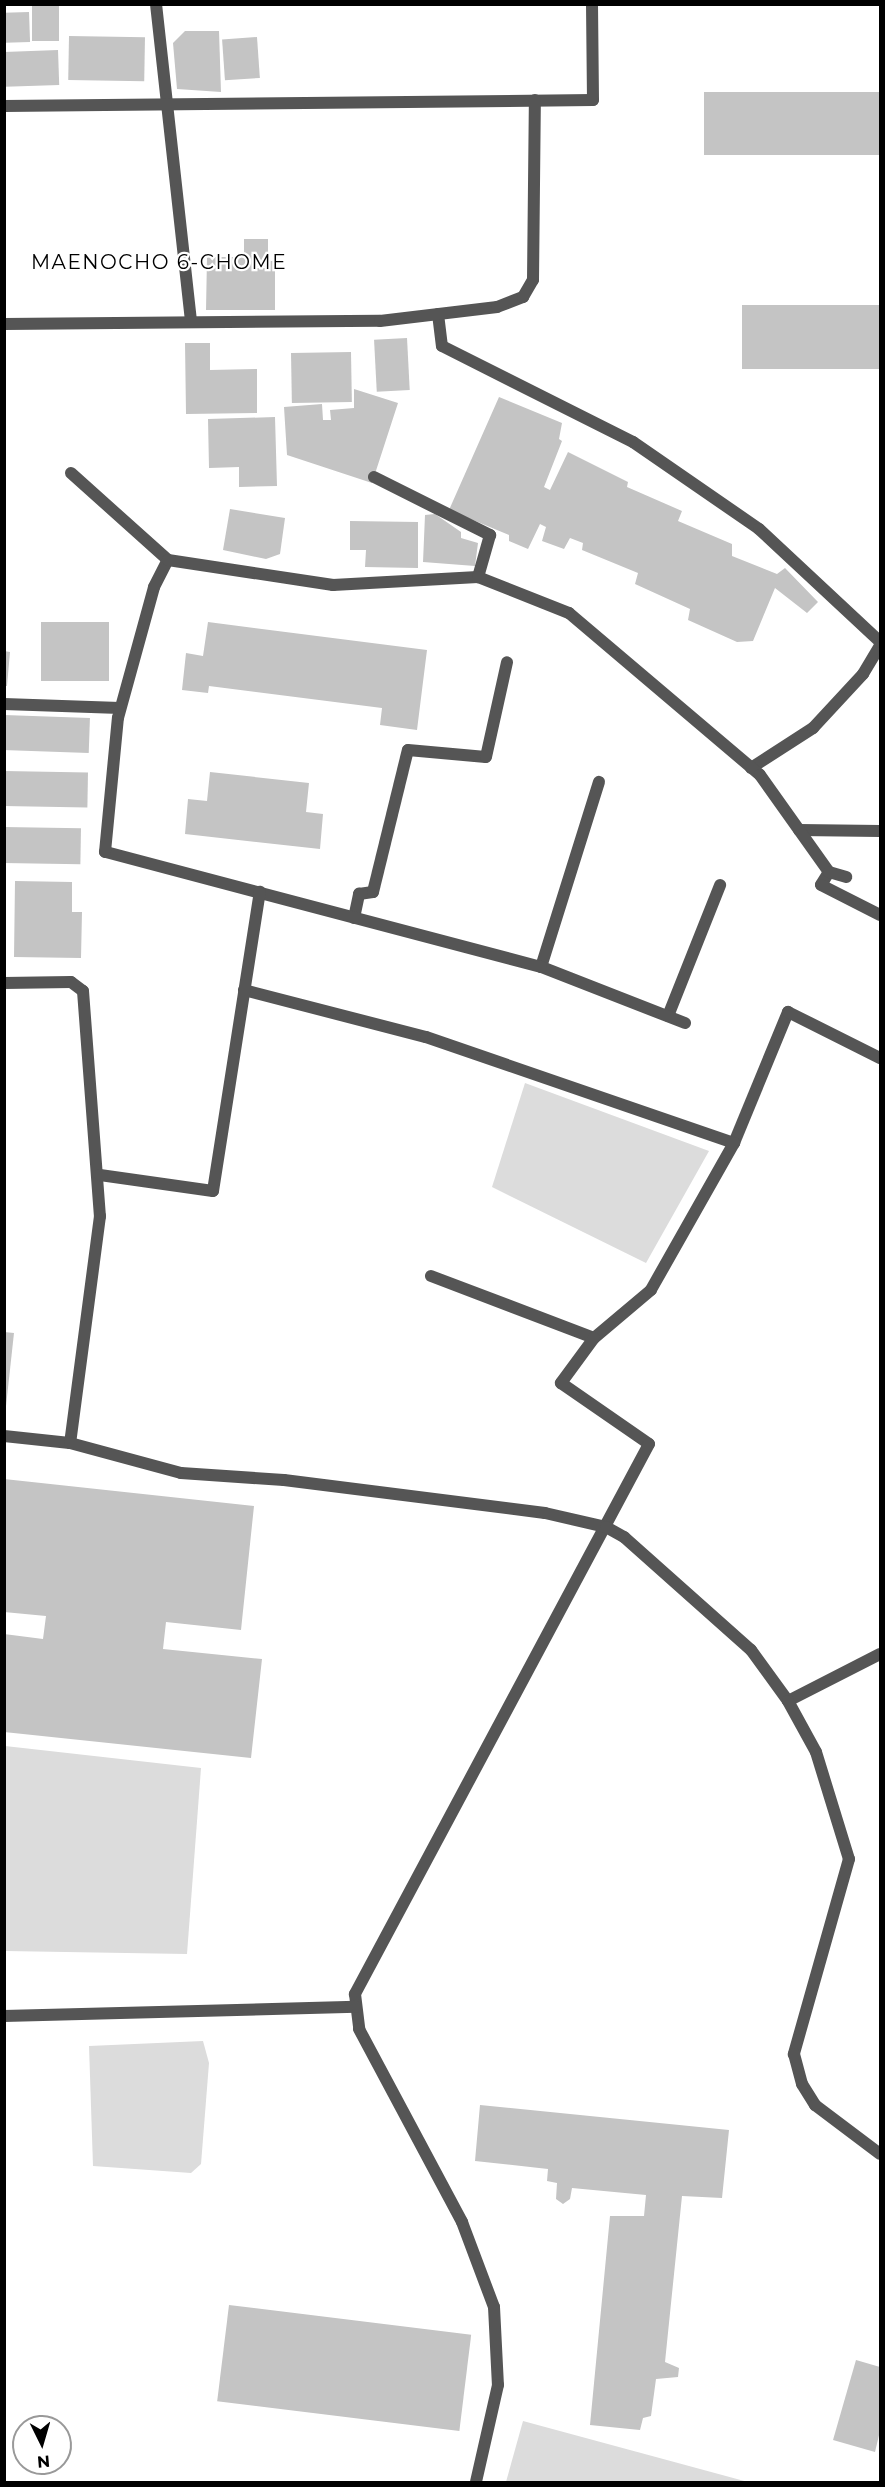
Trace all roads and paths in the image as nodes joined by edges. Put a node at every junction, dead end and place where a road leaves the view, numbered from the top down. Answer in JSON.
{"nodes":[{"id":1,"x":156,"y":4,"type":"edge"},
{"id":2,"x":592,"y":4,"type":"edge"},
{"id":3,"x":535,"y":100,"type":"junction"},
{"id":4,"x":168,"y":103,"type":"junction"},
{"id":5,"x":4,"y":106,"type":"edge"},
{"id":6,"x":438,"y":314,"type":"junction"},
{"id":7,"x":191,"y":322,"type":"junction"},
{"id":8,"x":4,"y":324,"type":"edge"},
{"id":9,"x":71,"y":473,"type":"dead end"},
{"id":10,"x":374,"y":477,"type":"dead end"},
{"id":11,"x":168,"y":560,"type":"junction"},
{"id":12,"x":478,"y":577,"type":"junction"},
{"id":13,"x":880,"y":644,"type":"edge"},
{"id":14,"x":507,"y":662,"type":"dead end"},
{"id":15,"x":4,"y":704,"type":"edge"},
{"id":16,"x":120,"y":708,"type":"junction"},
{"id":17,"x":751,"y":768,"type":"junction"},
{"id":18,"x":599,"y":782,"type":"dead end"},
{"id":19,"x":799,"y":830,"type":"junction"},
{"id":20,"x":880,"y":831,"type":"edge"},
{"id":21,"x":829,"y":872,"type":"junction"},
{"id":22,"x":846,"y":877,"type":"dead end"},
{"id":23,"x":720,"y":885,"type":"dead end"},
{"id":24,"x":260,"y":892,"type":"junction"},
{"id":25,"x":880,"y":915,"type":"edge"},
{"id":26,"x":354,"y":918,"type":"junction"},
{"id":27,"x":541,"y":967,"type":"junction"},
{"id":28,"x":4,"y":983,"type":"edge"},
{"id":29,"x":244,"y":990,"type":"junction"},
{"id":30,"x":668,"y":1016,"type":"junction"},
{"id":31,"x":685,"y":1023,"type":"dead end"},
{"id":32,"x":880,"y":1058,"type":"edge"},
{"id":33,"x":734,"y":1143,"type":"junction"},
{"id":34,"x":100,"y":1175,"type":"junction"},
{"id":35,"x":431,"y":1276,"type":"dead end"},
{"id":36,"x":594,"y":1338,"type":"junction"},
{"id":37,"x":4,"y":1436,"type":"edge"},
{"id":38,"x":70,"y":1443,"type":"junction"},
{"id":39,"x":606,"y":1527,"type":"junction"},
{"id":40,"x":880,"y":1654,"type":"edge"},
{"id":41,"x":788,"y":1701,"type":"junction"},
{"id":42,"x":356,"y":2007,"type":"junction"},
{"id":43,"x":4,"y":2016,"type":"edge"},
{"id":44,"x":880,"y":2154,"type":"edge"},
{"id":45,"x":476,"y":2482,"type":"edge"}],
"edges":[{"from":1,"to":4,"type":"street"},
{"from":2,"to":3,"type":"street"},
{"from":3,"to":4,"type":"street"},
{"from":3,"to":6,"type":"street"},
{"from":4,"to":5,"type":"street"},
{"from":4,"to":7,"type":"street"},
{"from":6,"to":7,"type":"street"},
{"from":6,"to":13,"type":"street"},
{"from":7,"to":8,"type":"street"},
{"from":9,"to":11,"type":"street"},
{"from":10,"to":12,"type":"street"},
{"from":11,"to":12,"type":"street"},
{"from":11,"to":16,"type":"street"},
{"from":12,"to":17,"type":"street"},
{"from":13,"to":17,"type":"street"},
{"from":14,"to":26,"type":"street"},
{"from":15,"to":16,"type":"street"},
{"from":16,"to":24,"type":"street"},
{"from":17,"to":19,"type":"street"},
{"from":18,"to":27,"type":"street"},
{"from":19,"to":20,"type":"street"},
{"from":19,"to":21,"type":"street"},
{"from":21,"to":22,"type":"street"},
{"from":21,"to":25,"type":"street"},
{"from":23,"to":30,"type":"street"},
{"from":24,"to":26,"type":"street"},
{"from":24,"to":29,"type":"street"},
{"from":26,"to":27,"type":"street"},
{"from":27,"to":30,"type":"street"},
{"from":28,"to":34,"type":"street"},
{"from":29,"to":33,"type":"street"},
{"from":29,"to":34,"type":"street"},
{"from":30,"to":31,"type":"street"},
{"from":32,"to":33,"type":"street"},
{"from":33,"to":36,"type":"street"},
{"from":34,"to":38,"type":"street"},
{"from":35,"to":36,"type":"street"},
{"from":36,"to":39,"type":"street"},
{"from":37,"to":38,"type":"street"},
{"from":38,"to":39,"type":"street"},
{"from":39,"to":41,"type":"street"},
{"from":39,"to":42,"type":"street"},
{"from":40,"to":41,"type":"street"},
{"from":41,"to":44,"type":"street"},
{"from":42,"to":43,"type":"street"},
{"from":42,"to":45,"type":"street"}]}
